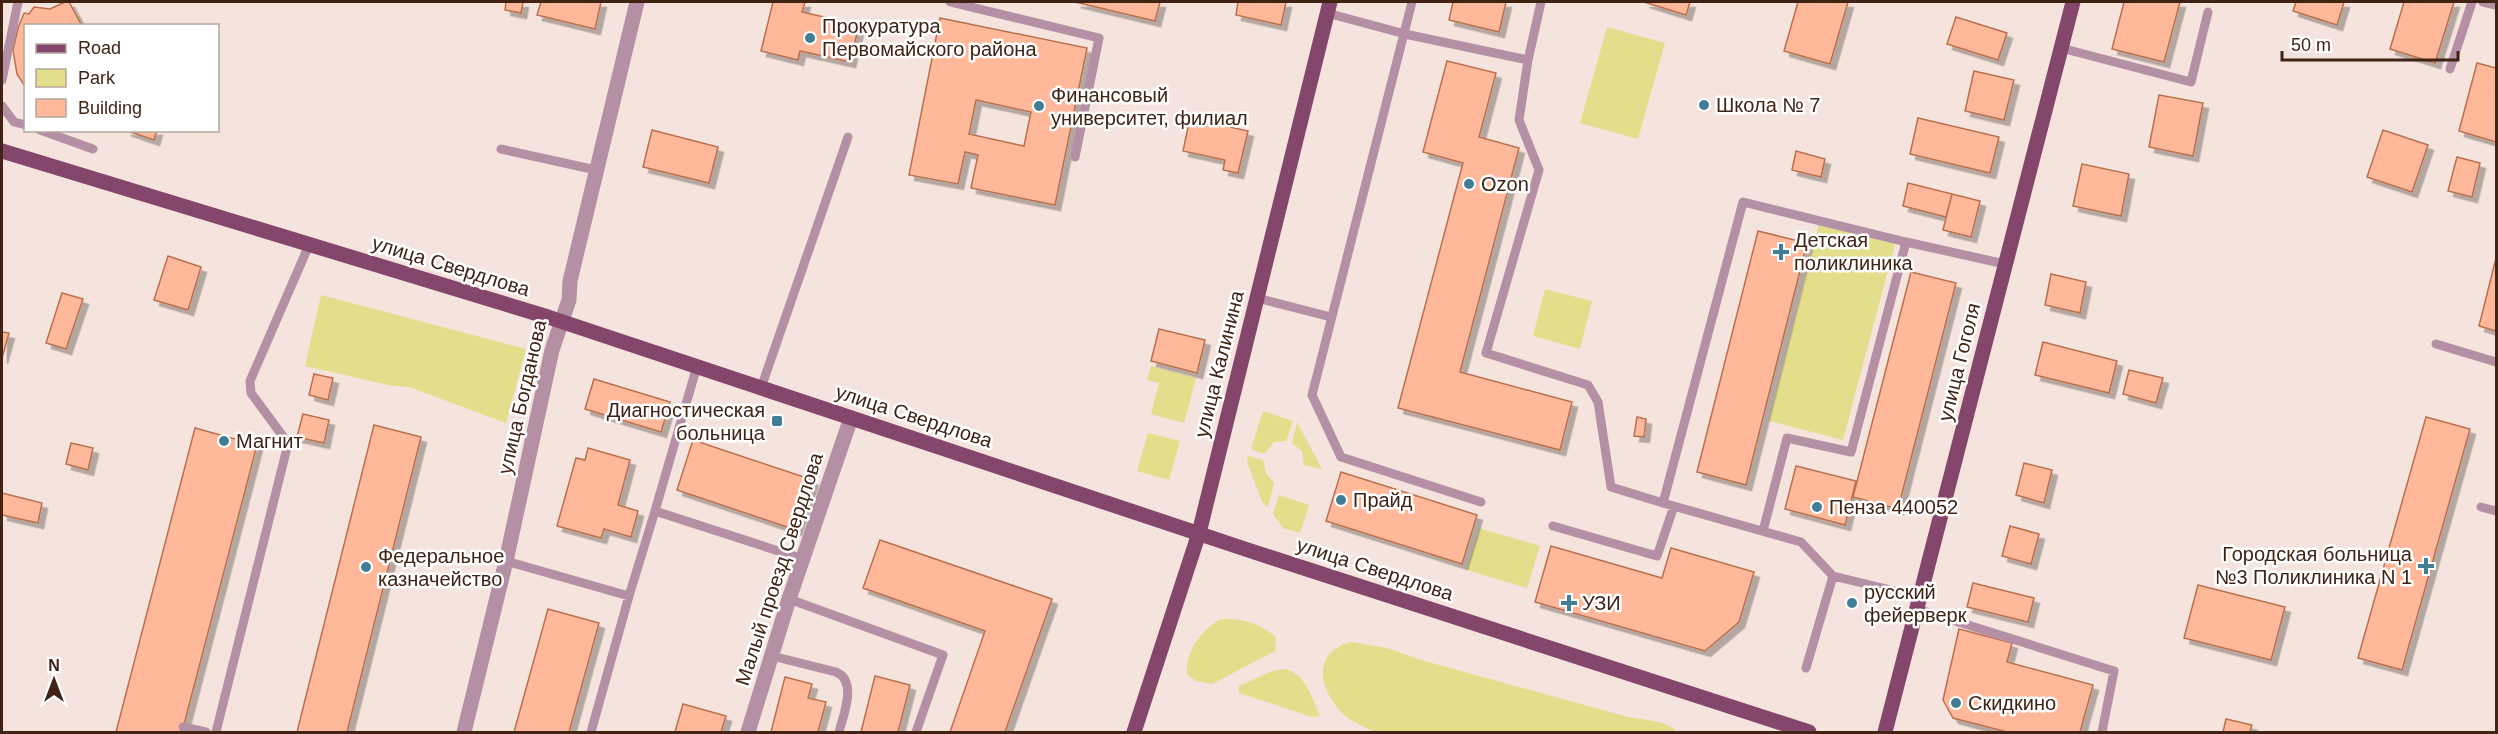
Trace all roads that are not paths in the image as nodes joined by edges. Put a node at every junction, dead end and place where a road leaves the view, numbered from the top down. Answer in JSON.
{"nodes":[{"id":1,"x":18,"y":2,"type":"edge"},
{"id":2,"x":637,"y":2,"type":"edge"},
{"id":3,"x":951,"y":2,"type":"edge"},
{"id":4,"x":1412,"y":2,"type":"edge"},
{"id":5,"x":1540,"y":2,"type":"edge"},
{"id":6,"x":2073,"y":2,"type":"edge"},
{"id":7,"x":2472,"y":2,"type":"edge"},
{"id":8,"x":2483,"y":2,"type":"edge"},
{"id":9,"x":2496,"y":5,"type":"edge"},
{"id":10,"x":1328,"y":7,"type":"edge"},
{"id":11,"x":2208,"y":12,"type":"dead end"},
{"id":12,"x":1405,"y":34,"type":"junction"},
{"id":13,"x":2061,"y":48,"type":"junction"},
{"id":14,"x":1528,"y":60,"type":"junction"},
{"id":15,"x":2450,"y":69,"type":"dead end"},
{"id":16,"x":2,"y":80,"type":"edge"},
{"id":17,"x":2,"y":106,"type":"edge"},
{"id":18,"x":24,"y":125,"type":"edge"},
{"id":19,"x":46,"y":132,"type":"edge"},
{"id":20,"x":848,"y":137,"type":"dead end"},
{"id":21,"x":93,"y":148,"type":"dead end"},
{"id":22,"x":501,"y":149,"type":"dead end"},
{"id":23,"x":2,"y":151,"type":"edge"},
{"id":24,"x":1075,"y":157,"type":"dead end"},
{"id":25,"x":596,"y":170,"type":"junction"},
{"id":26,"x":1906,"y":242,"type":"junction"},
{"id":27,"x":309,"y":245,"type":"junction"},
{"id":28,"x":2005,"y":264,"type":"junction"},
{"id":29,"x":1257,"y":298,"type":"junction"},
{"id":30,"x":1331,"y":317,"type":"junction"},
{"id":31,"x":560,"y":321,"type":"junction"},
{"id":32,"x":2436,"y":344,"type":"dead end"},
{"id":33,"x":2496,"y":362,"type":"edge"},
{"id":34,"x":697,"y":366,"type":"junction"},
{"id":35,"x":761,"y":388,"type":"junction"},
{"id":36,"x":851,"y":418,"type":"junction"},
{"id":37,"x":1481,"y":502,"type":"dead end"},
{"id":38,"x":1663,"y":503,"type":"junction"},
{"id":39,"x":1674,"y":506,"type":"junction"},
{"id":40,"x":2481,"y":507,"type":"dead end"},
{"id":41,"x":655,"y":511,"type":"junction"},
{"id":42,"x":2496,"y":511,"type":"edge"},
{"id":43,"x":1553,"y":526,"type":"dead end"},
{"id":44,"x":1763,"y":531,"type":"junction"},
{"id":45,"x":1199,"y":533,"type":"junction"},
{"id":46,"x":803,"y":560,"type":"junction"},
{"id":47,"x":506,"y":561,"type":"junction"},
{"id":48,"x":1833,"y":576,"type":"junction"},
{"id":49,"x":629,"y":596,"type":"junction"},
{"id":50,"x":789,"y":599,"type":"junction"},
{"id":51,"x":1918,"y":603,"type":"junction"},
{"id":52,"x":772,"y":656,"type":"junction"},
{"id":53,"x":1806,"y":668,"type":"dead end"},
{"id":54,"x":183,"y":727,"type":"dead end"},
{"id":55,"x":206,"y":732,"type":"edge"},
{"id":56,"x":216,"y":732,"type":"edge"},
{"id":57,"x":464,"y":732,"type":"edge"},
{"id":58,"x":591,"y":732,"type":"edge"},
{"id":59,"x":748,"y":732,"type":"edge"},
{"id":60,"x":839,"y":732,"type":"edge"},
{"id":61,"x":916,"y":732,"type":"edge"},
{"id":62,"x":1134,"y":732,"type":"edge"},
{"id":63,"x":1809,"y":732,"type":"edge"},
{"id":64,"x":1885,"y":732,"type":"edge"},
{"id":65,"x":2102,"y":732,"type":"edge"}],
"edges":[{"from":1,"to":16,"type":"lane"},
{"from":2,"to":25,"type":"street","name":"улица Богданова"},
{"from":3,"to":24,"type":"lane"},
{"from":4,"to":12,"type":"lane"},
{"from":5,"to":14,"type":"lane"},
{"from":6,"to":13,"type":"main road","name":"улица Гоголя"},
{"from":7,"to":15,"type":"lane"},
{"from":8,"to":9,"type":"lane"},
{"from":10,"to":12,"type":"lane"},
{"from":10,"to":29,"type":"main road","name":"улица Калинина"},
{"from":11,"to":13,"type":"lane"},
{"from":12,"to":14,"type":"lane"},
{"from":12,"to":30,"type":"lane"},
{"from":13,"to":28,"type":"main road","name":"улица Гоголя"},
{"from":14,"to":38,"type":"lane"},
{"from":17,"to":18,"type":"lane"},
{"from":19,"to":21,"type":"lane"},
{"from":20,"to":35,"type":"lane"},
{"from":22,"to":25,"type":"lane"},
{"from":23,"to":27,"type":"main road","name":"улица Свердлова"},
{"from":25,"to":31,"type":"street","name":"улица Богданова"},
{"from":26,"to":28,"type":"lane"},
{"from":26,"to":38,"type":"lane"},
{"from":26,"to":44,"type":"lane"},
{"from":27,"to":31,"type":"main road","name":"улица Свердлова"},
{"from":27,"to":56,"type":"lane"},
{"from":28,"to":51,"type":"main road","name":"улица Гоголя"},
{"from":29,"to":30,"type":"lane"},
{"from":29,"to":45,"type":"main road","name":"улица Калинина"},
{"from":30,"to":37,"type":"lane"},
{"from":31,"to":34,"type":"main road","name":"улица Свердлова"},
{"from":31,"to":47,"type":"street","name":"улица Богданова"},
{"from":32,"to":33,"type":"lane"},
{"from":34,"to":35,"type":"main road","name":"улица Свердлова"},
{"from":34,"to":41,"type":"lane"},
{"from":35,"to":36,"type":"main road","name":"улица Свердлова"},
{"from":36,"to":45,"type":"main road","name":"улица Свердлова"},
{"from":36,"to":46,"type":"street","name":"Малый проезд Свердлова"},
{"from":38,"to":39,"type":"lane"},
{"from":39,"to":43,"type":"lane"},
{"from":39,"to":44,"type":"lane"},
{"from":40,"to":42,"type":"lane"},
{"from":41,"to":46,"type":"lane"},
{"from":41,"to":49,"type":"lane"},
{"from":44,"to":48,"type":"lane"},
{"from":45,"to":62,"type":"main road","name":"улица Калинина"},
{"from":45,"to":63,"type":"main road","name":"улица Свердлова"},
{"from":46,"to":50,"type":"street","name":"Малый проезд Свердлова"},
{"from":47,"to":49,"type":"lane"},
{"from":47,"to":57,"type":"street","name":"улица Богданова"},
{"from":48,"to":51,"type":"lane"},
{"from":48,"to":53,"type":"lane"},
{"from":49,"to":58,"type":"lane"},
{"from":50,"to":52,"type":"street","name":"Малый проезд Свердлова"},
{"from":50,"to":61,"type":"lane"},
{"from":51,"to":64,"type":"main road","name":"улица Гоголя"},
{"from":51,"to":65,"type":"lane"},
{"from":52,"to":59,"type":"street","name":"Малый проезд Свердлова"},
{"from":52,"to":60,"type":"lane"},
{"from":54,"to":55,"type":"lane"}]}
